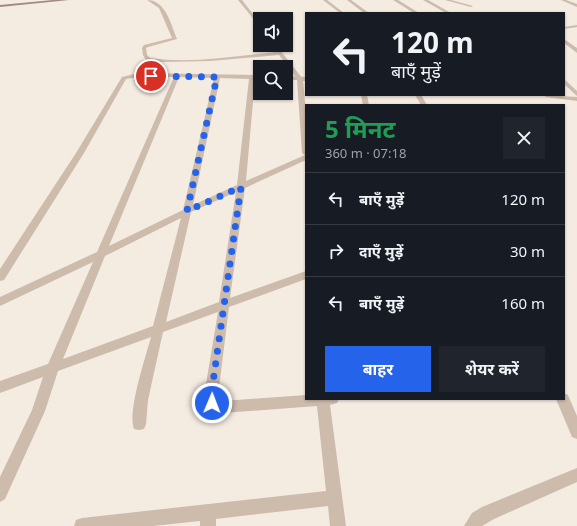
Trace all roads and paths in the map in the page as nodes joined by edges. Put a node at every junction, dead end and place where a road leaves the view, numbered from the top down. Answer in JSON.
{"nodes":[{"id":1,"x":67,"y":0,"type":"edge"},
{"id":2,"x":149,"y":0,"type":"edge"},
{"id":3,"x":240,"y":0,"type":"edge"},
{"id":4,"x":325,"y":0,"type":"edge"},
{"id":5,"x":349,"y":0,"type":"edge"},
{"id":6,"x":395,"y":0,"type":"edge"},
{"id":7,"x":425,"y":0,"type":"edge"},
{"id":8,"x":447,"y":0,"type":"edge"},
{"id":9,"x":563,"y":0,"type":"edge"},
{"id":10,"x":27,"y":2,"type":"edge"},
{"id":11,"x":0,"y":6,"type":"edge"},
{"id":12,"x":471,"y":6,"type":"dead end"},
{"id":13,"x":577,"y":6,"type":"edge"},
{"id":14,"x":341,"y":12,"type":"edge"},
{"id":15,"x":366,"y":12,"type":"edge"},
{"id":16,"x":415,"y":12,"type":"edge"},
{"id":17,"x":447,"y":12,"type":"edge"},
{"id":18,"x":253,"y":17,"type":"edge"},
{"id":19,"x":577,"y":26,"type":"edge"},
{"id":20,"x":565,"y":28,"type":"edge"},
{"id":21,"x":565,"y":41,"type":"edge"},
{"id":22,"x":577,"y":51,"type":"edge"},
{"id":23,"x":280,"y":53,"type":"joint"},
{"id":24,"x":177,"y":76,"type":"junction"},
{"id":25,"x":217,"y":77,"type":"junction"},
{"id":26,"x":253,"y":77,"type":"edge"},
{"id":27,"x":293,"y":78,"type":"edge"},
{"id":28,"x":303,"y":79,"type":"edge"},
{"id":29,"x":565,"y":82,"type":"edge"},
{"id":30,"x":577,"y":94,"type":"edge"},
{"id":31,"x":554,"y":96,"type":"edge"},
{"id":32,"x":253,"y":99,"type":"edge"},
{"id":33,"x":577,"y":99,"type":"edge"},
{"id":34,"x":305,"y":128,"type":"edge"},
{"id":35,"x":305,"y":157,"type":"edge"},
{"id":36,"x":241,"y":187,"type":"junction"},
{"id":37,"x":187,"y":211,"type":"junction"},
{"id":38,"x":102,"y":254,"type":"junction"},
{"id":39,"x":305,"y":275,"type":"edge"},
{"id":40,"x":0,"y":277,"type":"edge"},
{"id":41,"x":0,"y":302,"type":"edge"},
{"id":42,"x":224,"y":304,"type":"junction"},
{"id":43,"x":159,"y":330,"type":"junction"},
{"id":44,"x":53,"y":367,"type":"junction"},
{"id":45,"x":0,"y":387,"type":"edge"},
{"id":46,"x":326,"y":400,"type":"edge"},
{"id":47,"x":563,"y":400,"type":"edge"},
{"id":48,"x":139,"y":424,"type":"dead end"},
{"id":49,"x":577,"y":432,"type":"edge"},
{"id":50,"x":577,"y":475,"type":"edge"},
{"id":51,"x":0,"y":494,"type":"edge"},
{"id":52,"x":334,"y":498,"type":"junction"},
{"id":53,"x":208,"y":519,"type":"edge"},
{"id":54,"x":82,"y":526,"type":"edge"},
{"id":55,"x":85,"y":526,"type":"edge"},
{"id":56,"x":338,"y":526,"type":"edge"},
{"id":57,"x":472,"y":526,"type":"edge"}],
"edges":[{"from":1,"to":10,"type":"main road"},
{"from":2,"to":23,"type":"lane"},
{"from":3,"to":18,"type":"lane"},
{"from":4,"to":14,"type":"lane"},
{"from":5,"to":15,"type":"lane"},
{"from":6,"to":16,"type":"lane"},
{"from":7,"to":17,"type":"street"},
{"from":8,"to":12,"type":"lane"},
{"from":9,"to":13,"type":"street"},
{"from":10,"to":11,"type":"main road"},
{"from":19,"to":20,"type":"street"},
{"from":21,"to":22,"type":"street"},
{"from":23,"to":28,"type":"lane"},
{"from":24,"to":25,"type":"street"},
{"from":24,"to":38,"type":"street"},
{"from":24,"to":40,"type":"street"},
{"from":25,"to":26,"type":"street"},
{"from":25,"to":37,"type":"street"},
{"from":27,"to":28,"type":"street"},
{"from":28,"to":34,"type":"street"},
{"from":29,"to":30,"type":"street"},
{"from":31,"to":33,"type":"street"},
{"from":32,"to":36,"type":"street"},
{"from":35,"to":36,"type":"street"},
{"from":36,"to":37,"type":"street"},
{"from":36,"to":42,"type":"street"},
{"from":37,"to":38,"type":"street"},
{"from":37,"to":43,"type":"street"},
{"from":38,"to":41,"type":"street"},
{"from":38,"to":44,"type":"street"},
{"from":39,"to":42,"type":"street"},
{"from":42,"to":43,"type":"street"},
{"from":42,"to":46,"type":"street"},
{"from":43,"to":44,"type":"street"},
{"from":43,"to":48,"type":"street"},
{"from":44,"to":45,"type":"street"},
{"from":44,"to":51,"type":"street"},
{"from":46,"to":52,"type":"street"},
{"from":47,"to":49,"type":"street"},
{"from":50,"to":57,"type":"street"},
{"from":52,"to":53,"type":"street"},
{"from":52,"to":56,"type":"street"},
{"from":53,"to":55,"type":"street"},
{"from":54,"to":55,"type":"street"}]}
